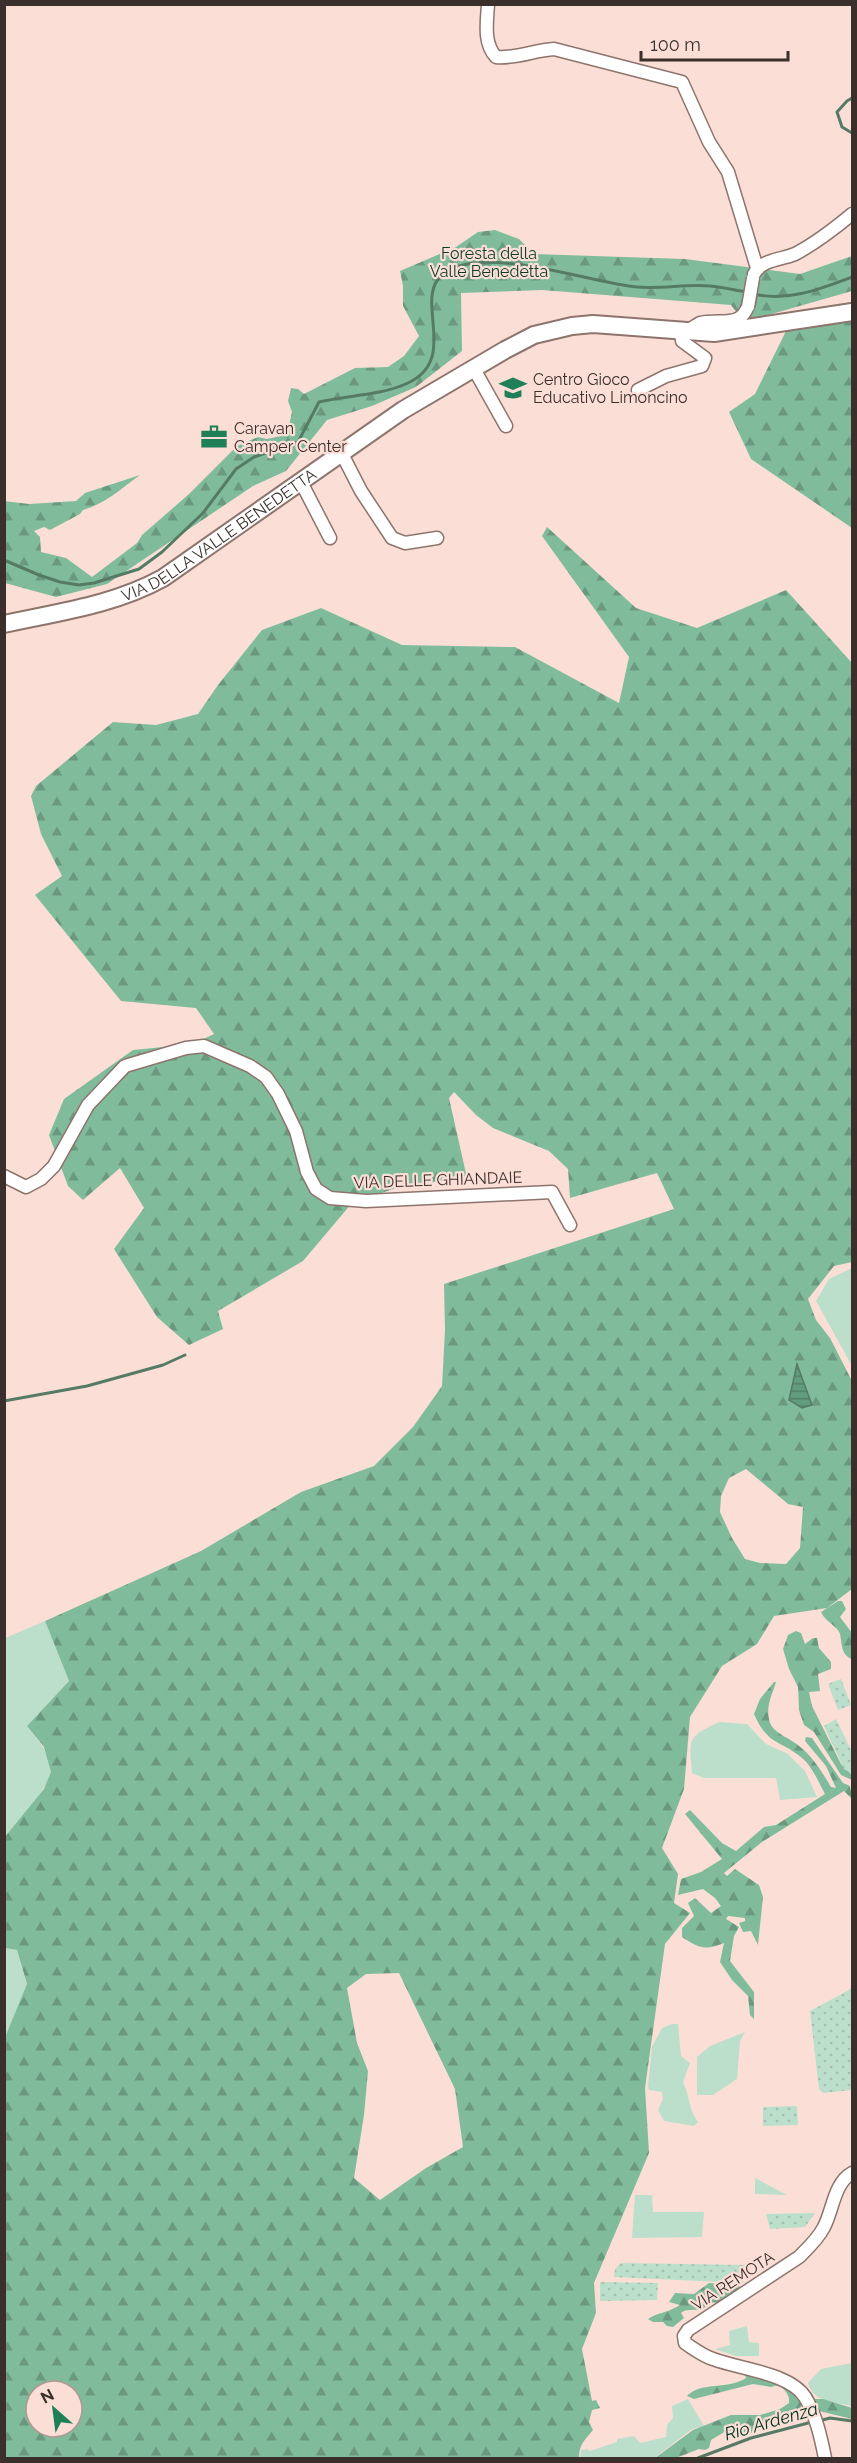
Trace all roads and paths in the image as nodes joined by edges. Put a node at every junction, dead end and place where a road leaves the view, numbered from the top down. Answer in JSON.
{"nodes":[{"id":1,"x":488,"y":4,"type":"edge"},
{"id":2,"x":852,"y":214,"type":"edge"},
{"id":3,"x":755,"y":273,"type":"junction"},
{"id":4,"x":852,"y":312,"type":"edge"},
{"id":5,"x":684,"y":331,"type":"junction"},
{"id":6,"x":474,"y":369,"type":"junction"},
{"id":7,"x":638,"y":390,"type":"dead end"},
{"id":8,"x":506,"y":426,"type":"dead end"},
{"id":9,"x":342,"y":454,"type":"junction"},
{"id":10,"x":301,"y":482,"type":"junction"},
{"id":11,"x":330,"y":538,"type":"dead end"},
{"id":12,"x":437,"y":538,"type":"dead end"},
{"id":13,"x":4,"y":624,"type":"edge"},
{"id":14,"x":4,"y":1176,"type":"edge"},
{"id":15,"x":570,"y":1225,"type":"dead end"},
{"id":16,"x":852,"y":2173,"type":"edge"},
{"id":17,"x":825,"y":2458,"type":"edge"}],
"edges":[{"from":1,"to":3,"type":"street"},
{"from":2,"to":3,"type":"street"},
{"from":3,"to":5,"type":"street","bridge":true},
{"from":4,"to":5,"type":"main road","name":"VIA DELLA VALLE BENEDETTA"},
{"from":5,"to":6,"type":"main road","name":"VIA DELLA VALLE BENEDETTA"},
{"from":5,"to":7,"type":"street"},
{"from":6,"to":8,"type":"street"},
{"from":6,"to":9,"type":"main road","name":"VIA DELLA VALLE BENEDETTA"},
{"from":9,"to":10,"type":"main road","name":"VIA DELLA VALLE BENEDETTA"},
{"from":9,"to":12,"type":"street"},
{"from":10,"to":11,"type":"street"},
{"from":10,"to":13,"type":"main road","name":"VIA DELLA VALLE BENEDETTA"},
{"from":14,"to":15,"type":"street","name":"VIA DELLE GHIANDAIE"},
{"from":16,"to":17,"type":"street","name":"VIA REMOTA"}]}
